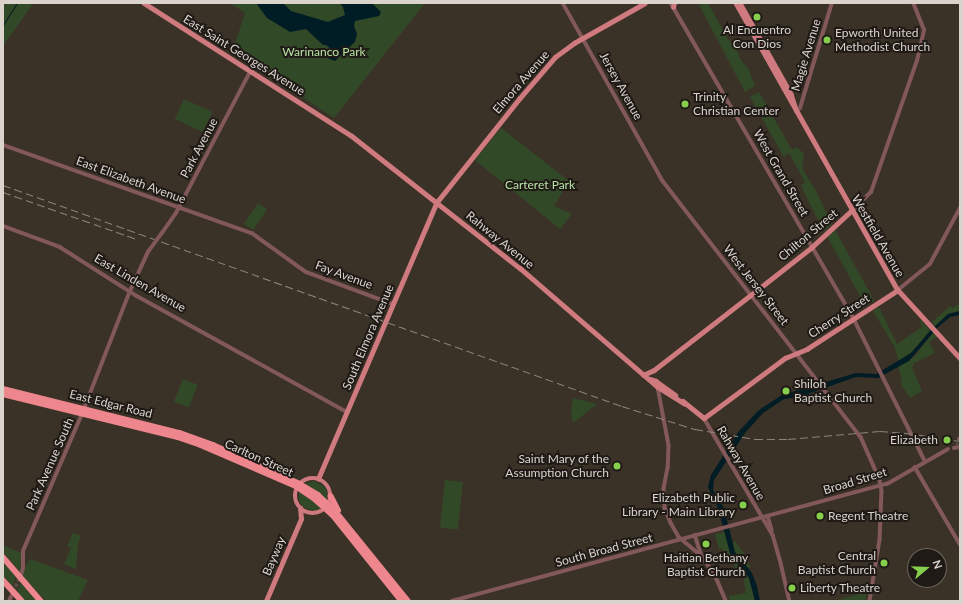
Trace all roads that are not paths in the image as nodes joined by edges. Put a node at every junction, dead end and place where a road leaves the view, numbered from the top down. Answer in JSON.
{"nodes":[{"id":1,"x":144,"y":3,"type":"edge"},
{"id":2,"x":564,"y":3,"type":"edge"},
{"id":3,"x":645,"y":3,"type":"edge"},
{"id":4,"x":736,"y":3,"type":"edge"},
{"id":5,"x":740,"y":3,"type":"edge"},
{"id":6,"x":832,"y":3,"type":"edge"},
{"id":7,"x":913,"y":3,"type":"edge"},
{"id":8,"x":673,"y":4,"type":"edge"},
{"id":9,"x":583,"y":38,"type":"junction"},
{"id":10,"x":251,"y":70,"type":"junction"},
{"id":11,"x":798,"y":110,"type":"junction"},
{"id":12,"x":334,"y":123,"type":"joint"},
{"id":13,"x":3,"y":145,"type":"edge"},
{"id":14,"x":662,"y":179,"type":"joint"},
{"id":15,"x":437,"y":202,"type":"junction"},
{"id":16,"x":178,"y":208,"type":"junction"},
{"id":17,"x":960,"y":208,"type":"edge"},
{"id":18,"x":851,"y":211,"type":"junction"},
{"id":19,"x":3,"y":226,"type":"edge"},
{"id":20,"x":162,"y":233,"type":"joint"},
{"id":21,"x":252,"y":233,"type":"joint"},
{"id":22,"x":812,"y":247,"type":"junction"},
{"id":23,"x":898,"y":290,"type":"junction"},
{"id":24,"x":130,"y":291,"type":"junction"},
{"id":25,"x":751,"y":294,"type":"junction"},
{"id":26,"x":393,"y":304,"type":"junction"},
{"id":27,"x":854,"y":319,"type":"junction"},
{"id":28,"x":795,"y":353,"type":"junction"},
{"id":29,"x":960,"y":358,"type":"edge"},
{"id":30,"x":654,"y":371,"type":"junction"},
{"id":31,"x":643,"y":375,"type":"junction"},
{"id":32,"x":648,"y":378,"type":"junction"},
{"id":33,"x":658,"y":387,"type":"junction"},
{"id":34,"x":3,"y":389,"type":"edge"},
{"id":35,"x":670,"y":391,"type":"junction"},
{"id":36,"x":3,"y":394,"type":"edge"},
{"id":37,"x":684,"y":403,"type":"junction"},
{"id":38,"x":84,"y":412,"type":"junction"},
{"id":39,"x":347,"y":412,"type":"junction"},
{"id":40,"x":704,"y":418,"type":"junction"},
{"id":41,"x":178,"y":437,"type":"joint"},
{"id":42,"x":948,"y":449,"type":"dead end"},
{"id":43,"x":925,"y":461,"type":"junction"},
{"id":44,"x":914,"y":467,"type":"junction"},
{"id":45,"x":267,"y":469,"type":"joint"},
{"id":46,"x":318,"y":479,"type":"junction"},
{"id":47,"x":299,"y":485,"type":"junction"},
{"id":48,"x":881,"y":485,"type":"junction"},
{"id":49,"x":331,"y":496,"type":"junction"},
{"id":50,"x":327,"y":506,"type":"junction"},
{"id":51,"x":300,"y":508,"type":"junction"},
{"id":52,"x":311,"y":513,"type":"junction"},
{"id":53,"x":768,"y":516,"type":"junction"},
{"id":54,"x":762,"y":518,"type":"junction"},
{"id":55,"x":301,"y":519,"type":"junction"},
{"id":56,"x":348,"y":525,"type":"junction"},
{"id":57,"x":695,"y":535,"type":"junction"},
{"id":58,"x":773,"y":535,"type":"junction"},
{"id":59,"x":681,"y":539,"type":"junction"},
{"id":60,"x":960,"y":544,"type":"edge"},
{"id":61,"x":702,"y":556,"type":"junction"},
{"id":62,"x":3,"y":557,"type":"edge"},
{"id":63,"x":21,"y":575,"type":"tunnel mouth"},
{"id":64,"x":3,"y":580,"type":"edge"},
{"id":65,"x":12,"y":595,"type":"tunnel mouth"},
{"id":66,"x":10,"y":601,"type":"edge"},
{"id":67,"x":22,"y":601,"type":"edge"},
{"id":68,"x":41,"y":601,"type":"edge"},
{"id":69,"x":266,"y":601,"type":"edge"},
{"id":70,"x":402,"y":601,"type":"edge"},
{"id":71,"x":408,"y":601,"type":"edge"},
{"id":72,"x":452,"y":601,"type":"edge"},
{"id":73,"x":726,"y":601,"type":"edge"},
{"id":74,"x":790,"y":601,"type":"edge"},
{"id":75,"x":870,"y":601,"type":"edge"}],
"edges":[{"from":1,"to":10,"type":"main road","name":"East Saint Georges Avenue"},
{"from":2,"to":9,"type":"street","name":"Jersey Avenue"},
{"from":3,"to":9,"type":"main road","name":"Elmora Avenue"},
{"from":4,"to":11,"type":"main road","name":"Westfield Avenue"},
{"from":5,"to":11,"type":"main road","name":"Westfield Avenue"},
{"from":6,"to":11,"type":"street","name":"Magie Avenue"},
{"from":7,"to":18,"type":"street","name":"Chilton Street"},
{"from":8,"to":22,"type":"street","name":"West Grand Street"},
{"from":9,"to":14,"type":"street","name":"Jersey Avenue"},
{"from":9,"to":15,"type":"main road","name":"Elmora Avenue"},
{"from":10,"to":12,"type":"main road","name":"East Saint Georges Avenue"},
{"from":10,"to":16,"type":"street","name":"Park Avenue"},
{"from":11,"to":18,"type":"main road","name":"Westfield Avenue"},
{"from":12,"to":15,"type":"main road","name":"Rahway Avenue"},
{"from":13,"to":16,"type":"street","name":"East Elizabeth Avenue"},
{"from":14,"to":25,"type":"street","name":"West Jersey Street"},
{"from":15,"to":26,"type":"main road","name":"South Elmora Avenue"},
{"from":15,"to":31,"type":"main road","name":"Rahway Avenue"},
{"from":16,"to":20,"type":"street","name":"Park Avenue"},
{"from":16,"to":21,"type":"street","name":"East Elizabeth Avenue"},
{"from":17,"to":23,"type":"street","name":"Cherry Street"},
{"from":18,"to":22,"type":"main road","name":"Chilton Street"},
{"from":18,"to":23,"type":"main road","name":"Westfield Avenue"},
{"from":19,"to":24,"type":"street","name":"East Linden Avenue"},
{"from":20,"to":24,"type":"street","name":"Park Avenue South","bridge":true},
{"from":21,"to":26,"type":"street","name":"Fay Avenue"},
{"from":22,"to":25,"type":"main road","name":"Chilton Street"},
{"from":22,"to":27,"type":"street","name":"West Grand Street"},
{"from":23,"to":27,"type":"main road","name":"Cherry Street"},
{"from":23,"to":29,"type":"main road","name":"Westfield Avenue"},
{"from":24,"to":38,"type":"street","name":"Park Avenue South"},
{"from":24,"to":39,"type":"street","name":"East Linden Avenue"},
{"from":25,"to":28,"type":"street","name":"West Jersey Street"},
{"from":25,"to":30,"type":"main road","name":"Chilton Street"},
{"from":26,"to":39,"type":"main road","name":"South Elmora Avenue"},
{"from":27,"to":28,"type":"main road","name":"Cherry Street"},
{"from":27,"to":43,"type":"street","name":"West Grand Street"},
{"from":28,"to":40,"type":"main road","name":"Cherry Street"},
{"from":28,"to":48,"type":"street","name":"West Jersey Street"},
{"from":30,"to":31,"type":"main road","name":"Chilton Street"},
{"from":30,"to":32,"type":"main road","name":"Chilton Street"},
{"from":31,"to":32,"type":"main road","name":"Rahway Avenue"},
{"from":32,"to":33,"type":"main road","name":"Rahway Avenue"},
{"from":32,"to":35,"type":"main road","name":"Rahway Avenue"},
{"from":33,"to":35,"type":"main road"},
{"from":33,"to":37,"type":"main road","name":"Rahway Avenue"},
{"from":33,"to":59,"type":"street"},
{"from":34,"to":38,"type":"highway","name":"East Edgar Road"},
{"from":35,"to":37,"type":"main road","name":"Rahway Avenue"},
{"from":36,"to":38,"type":"highway","name":"East Edgar Road"},
{"from":37,"to":40,"type":"main road","name":"Rahway Avenue"},
{"from":38,"to":41,"type":"highway","name":"East Edgar Road"},
{"from":38,"to":45,"type":"highway","name":"East Edgar Road"},
{"from":38,"to":63,"type":"street","name":"Park Avenue South"},
{"from":39,"to":46,"type":"main road","name":"South Elmora Avenue"},
{"from":40,"to":54,"type":"street","name":"Rahway Avenue"},
{"from":41,"to":47,"type":"highway","name":"Carlton Street"},
{"from":42,"to":43,"type":"street","name":"Broad Street"},
{"from":43,"to":44,"type":"street","name":"Broad Street"},
{"from":44,"to":48,"type":"street","name":"Broad Street"},
{"from":44,"to":60,"type":"street"},
{"from":45,"to":47,"type":"highway","name":"Carlton Street"},
{"from":46,"to":47,"type":"main road"},
{"from":46,"to":49,"type":"main road"},
{"from":47,"to":50,"type":"highway","name":"Carlton Street"},
{"from":47,"to":51,"type":"main road","name":"Bayway"},
{"from":48,"to":53,"type":"street","name":"Broad Street"},
{"from":48,"to":75,"type":"street"},
{"from":49,"to":50,"type":"main road"},
{"from":49,"to":56,"type":"highway"},
{"from":50,"to":52,"type":"main road"},
{"from":50,"to":56,"type":"highway"},
{"from":50,"to":70,"type":"highway"},
{"from":51,"to":52,"type":"main road"},
{"from":51,"to":55,"type":"main road","name":"Bayway"},
{"from":52,"to":55,"type":"main road"},
{"from":53,"to":54,"type":"street","name":"Broad Street"},
{"from":53,"to":58,"type":"street"},
{"from":54,"to":57,"type":"street","name":"South Broad Street"},
{"from":54,"to":58,"type":"street","name":"Rahway Avenue"},
{"from":55,"to":69,"type":"main road","name":"Bayway"},
{"from":56,"to":71,"type":"highway"},
{"from":57,"to":59,"type":"street","name":"South Broad Street"},
{"from":57,"to":61,"type":"street"},
{"from":58,"to":74,"type":"street"},
{"from":59,"to":61,"type":"street"},
{"from":59,"to":72,"type":"street","name":"South Broad Street"},
{"from":61,"to":73,"type":"street"},
{"from":62,"to":68,"type":"highway"},
{"from":64,"to":67,"type":"highway"},
{"from":65,"to":66,"type":"street"}]}
